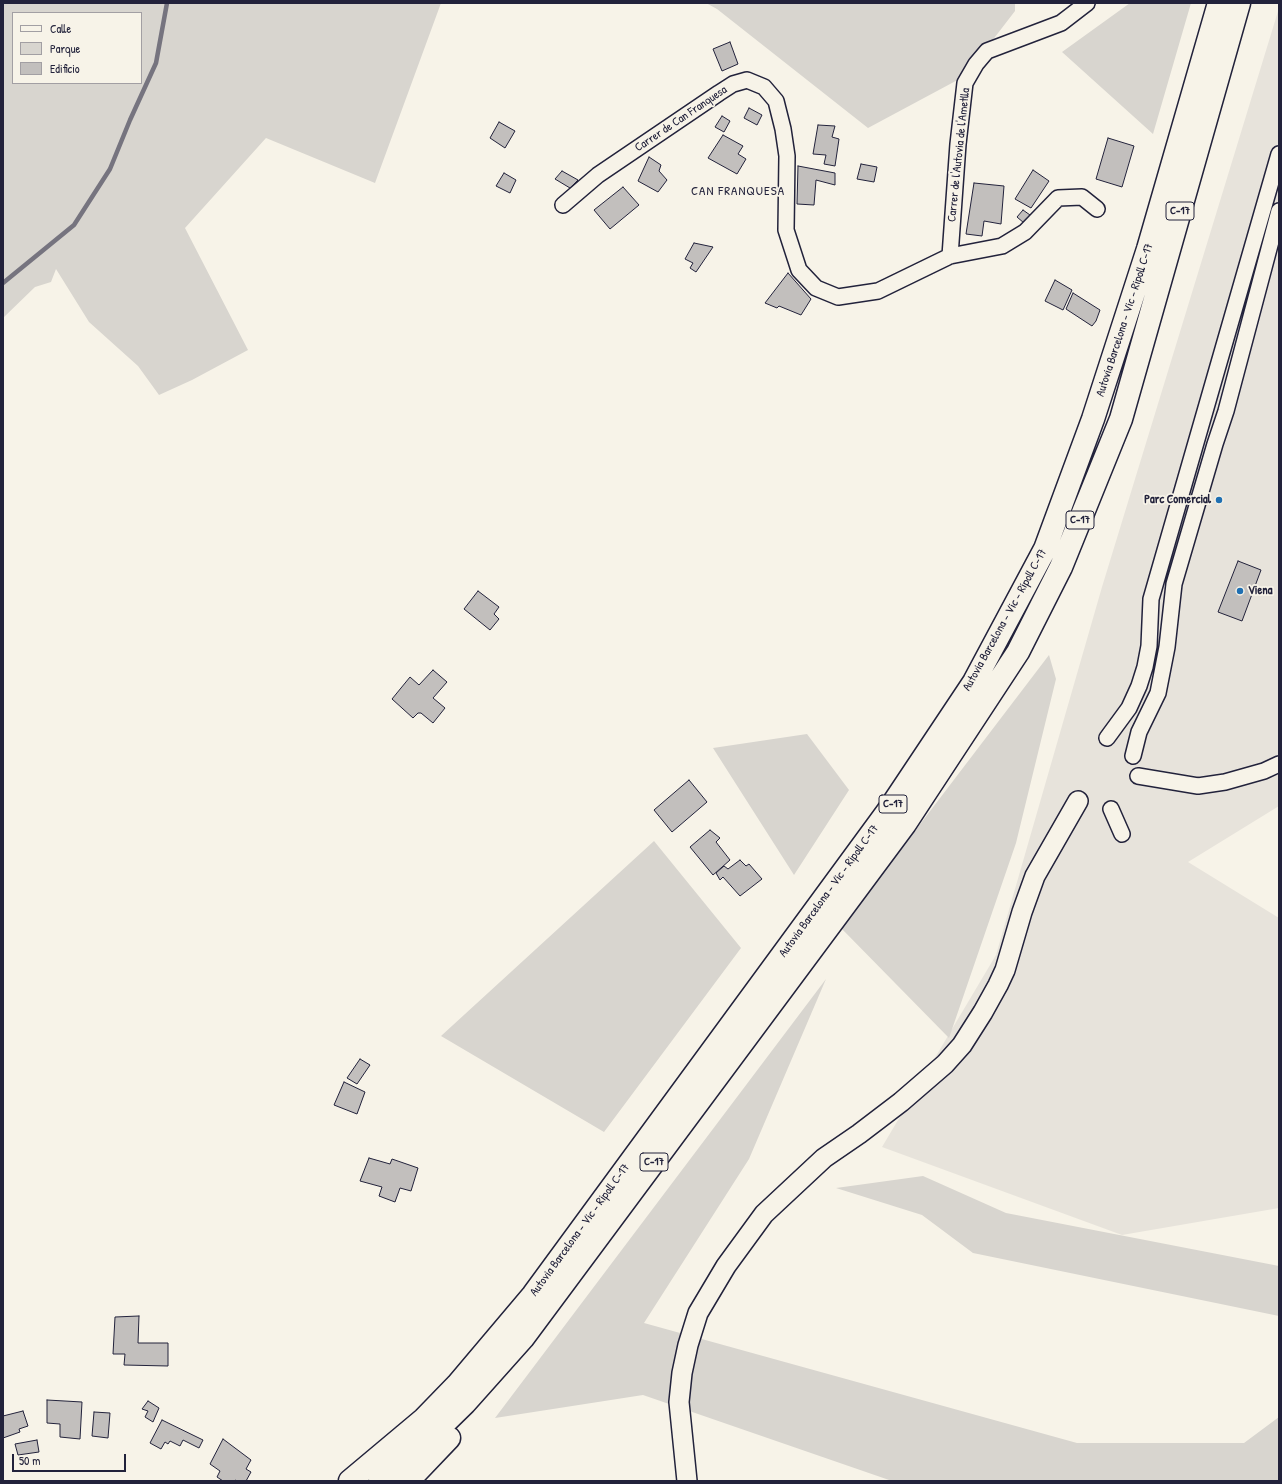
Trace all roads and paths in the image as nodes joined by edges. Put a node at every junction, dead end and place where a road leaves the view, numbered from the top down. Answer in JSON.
{"nodes":[{"id":1,"x":1087,"y":3,"type":"edge"},
{"id":2,"x":1219,"y":3,"type":"edge"},
{"id":3,"x":1239,"y":3,"type":"edge"},
{"id":4,"x":1279,"y":154,"type":"edge"},
{"id":5,"x":563,"y":205,"type":"dead end"},
{"id":6,"x":1097,"y":209,"type":"dead end"},
{"id":7,"x":1279,"y":212,"type":"edge"},
{"id":8,"x":950,"y":256,"type":"junction"},
{"id":9,"x":1107,"y":738,"type":"dead end"},
{"id":10,"x":1133,"y":756,"type":"dead end"},
{"id":11,"x":1279,"y":764,"type":"edge"},
{"id":12,"x":1138,"y":776,"type":"dead end"},
{"id":13,"x":1078,"y":801,"type":"dead end"},
{"id":14,"x":1111,"y":809,"type":"dead end"},
{"id":15,"x":1122,"y":834,"type":"dead end"},
{"id":16,"x":523,"y":1338,"type":"junction"},
{"id":17,"x":350,"y":1481,"type":"edge"},
{"id":18,"x":380,"y":1481,"type":"edge"},
{"id":19,"x":408,"y":1481,"type":"edge"},
{"id":20,"x":687,"y":1481,"type":"edge"}],
"edges":[{"from":1,"to":8,"type":"street","name":"Carrer de l'Autovia de l'Ametlla"},
{"from":2,"to":17,"type":"highway","name":"Autovia Barcelona - Vic - Ripoll C-17","number":"C-17"},
{"from":3,"to":16,"type":"highway","name":"Autovia Barcelona - Vic - Ripoll C-17","number":"C-17"},
{"from":4,"to":9,"type":"street"},
{"from":5,"to":8,"type":"street","name":"Carrer de Can Franquesa"},
{"from":6,"to":8,"type":"street","name":"Carrer de Can Franquesa"},
{"from":7,"to":10,"type":"street"},
{"from":11,"to":12,"type":"street"},
{"from":13,"to":20,"type":"street"},
{"from":14,"to":15,"type":"street"},
{"from":16,"to":18,"type":"highway","name":"Autovia Barcelona - Vic - Ripoll C-17","number":"C-17"},
{"from":16,"to":19,"type":"highway"}]}
